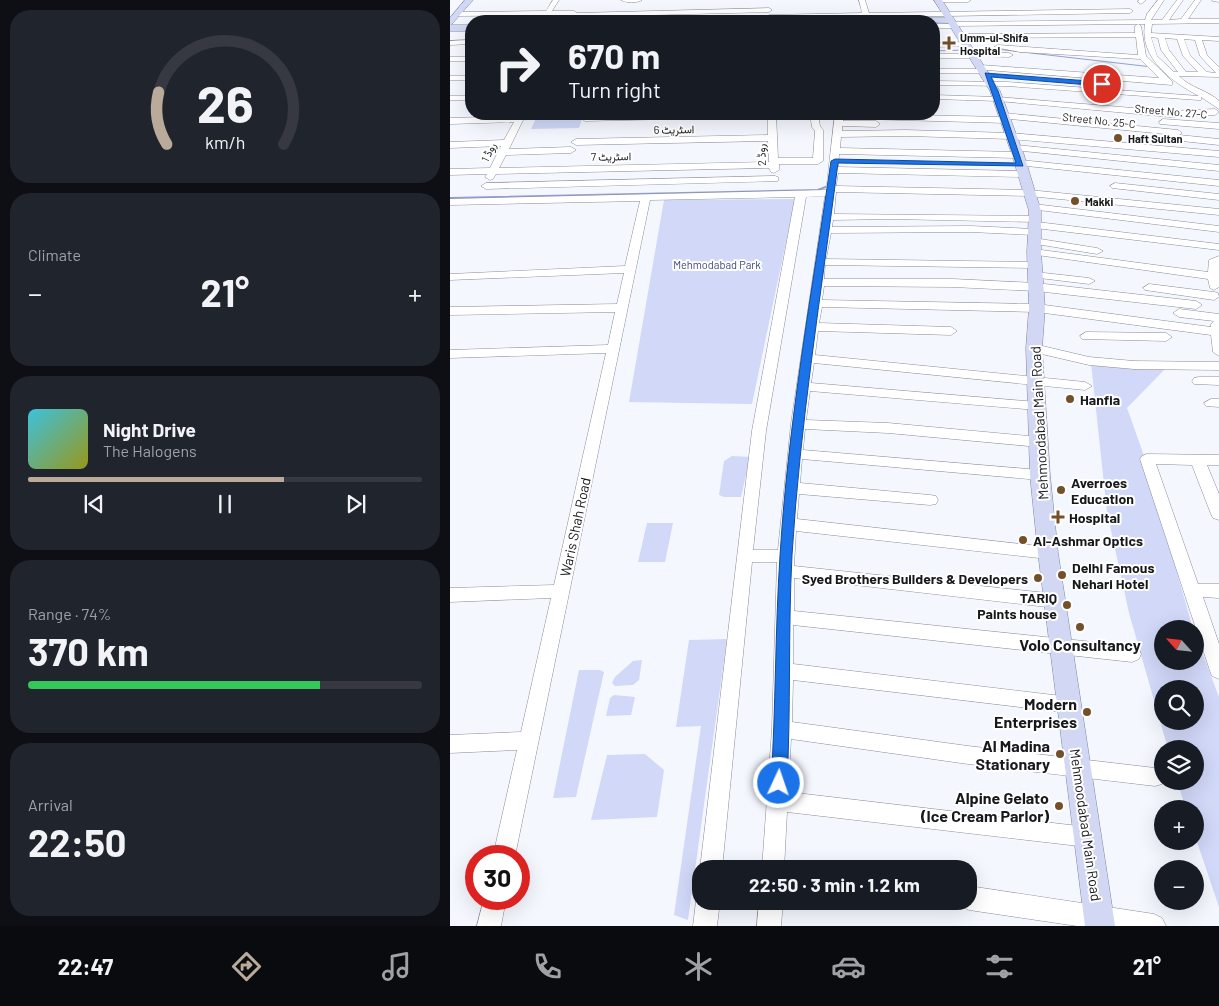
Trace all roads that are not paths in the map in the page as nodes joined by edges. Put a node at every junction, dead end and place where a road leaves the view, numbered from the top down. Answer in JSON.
{"nodes":[{"id":1,"x":463,"y":0,"type":"edge"},
{"id":2,"x":469,"y":0,"type":"edge"},
{"id":3,"x":556,"y":0,"type":"edge"},
{"id":4,"x":624,"y":0,"type":"edge"},
{"id":5,"x":639,"y":0,"type":"edge"},
{"id":6,"x":968,"y":0,"type":"edge"},
{"id":7,"x":1161,"y":0,"type":"edge"},
{"id":8,"x":1180,"y":0,"type":"edge"},
{"id":9,"x":1198,"y":0,"type":"edge"},
{"id":10,"x":1215,"y":0,"type":"edge"},
{"id":11,"x":1219,"y":0,"type":"edge"},
{"id":12,"x":863,"y":3,"type":"edge"},
{"id":13,"x":854,"y":6,"type":"dead end"},
{"id":14,"x":873,"y":6,"type":"dead end"},
{"id":15,"x":507,"y":7,"type":"dead end"},
{"id":16,"x":779,"y":7,"type":"dead end"},
{"id":17,"x":681,"y":9,"type":"junction"},
{"id":18,"x":769,"y":11,"type":"edge"},
{"id":19,"x":944,"y":12,"type":"edge"},
{"id":20,"x":1007,"y":12,"type":"junction"},
{"id":21,"x":548,"y":13,"type":"junction"},
{"id":22,"x":621,"y":13,"type":"junction"},
{"id":23,"x":502,"y":14,"type":"junction"},
{"id":24,"x":574,"y":14,"type":"edge"},
{"id":25,"x":454,"y":15,"type":"edge"},
{"id":26,"x":680,"y":15,"type":"edge"},
{"id":27,"x":847,"y":15,"type":"edge"},
{"id":28,"x":886,"y":15,"type":"edge"},
{"id":29,"x":927,"y":15,"type":"edge"},
{"id":30,"x":1218,"y":20,"type":"edge"},
{"id":31,"x":1183,"y":21,"type":"junction"},
{"id":32,"x":1164,"y":22,"type":"junction"},
{"id":33,"x":1198,"y":22,"type":"junction"},
{"id":34,"x":450,"y":23,"type":"edge"},
{"id":35,"x":1141,"y":23,"type":"junction"},
{"id":36,"x":450,"y":28,"type":"edge"},
{"id":37,"x":465,"y":28,"type":"edge"},
{"id":38,"x":1021,"y":30,"type":"junction"},
{"id":39,"x":1161,"y":36,"type":"junction"},
{"id":40,"x":1180,"y":37,"type":"junction"},
{"id":41,"x":1194,"y":38,"type":"junction"},
{"id":42,"x":1208,"y":38,"type":"junction"},
{"id":43,"x":1219,"y":39,"type":"edge"},
{"id":44,"x":465,"y":42,"type":"edge"},
{"id":45,"x":450,"y":43,"type":"edge"},
{"id":46,"x":940,"y":52,"type":"edge"},
{"id":47,"x":1216,"y":56,"type":"dead end"},
{"id":48,"x":1142,"y":57,"type":"junction"},
{"id":49,"x":450,"y":59,"type":"edge"},
{"id":50,"x":465,"y":59,"type":"edge"},
{"id":51,"x":1053,"y":59,"type":"dead end"},
{"id":52,"x":940,"y":63,"type":"edge"},
{"id":53,"x":1212,"y":63,"type":"junction"},
{"id":54,"x":940,"y":70,"type":"edge"},
{"id":55,"x":1219,"y":70,"type":"edge"},
{"id":56,"x":1160,"y":74,"type":"junction"},
{"id":57,"x":1184,"y":74,"type":"junction"},
{"id":58,"x":1204,"y":74,"type":"junction"},
{"id":59,"x":1219,"y":74,"type":"edge"},
{"id":60,"x":940,"y":77,"type":"edge"},
{"id":61,"x":1170,"y":77,"type":"junction"},
{"id":62,"x":450,"y":78,"type":"edge"},
{"id":63,"x":465,"y":78,"type":"edge"},
{"id":64,"x":940,"y":84,"type":"edge"},
{"id":65,"x":1202,"y":84,"type":"dead end"},
{"id":66,"x":1180,"y":87,"type":"junction"},
{"id":67,"x":940,"y":89,"type":"edge"},
{"id":68,"x":940,"y":95,"type":"edge"},
{"id":69,"x":450,"y":98,"type":"edge"},
{"id":70,"x":465,"y":98,"type":"edge"},
{"id":71,"x":1198,"y":98,"type":"junction"},
{"id":72,"x":940,"y":101,"type":"edge"},
{"id":73,"x":940,"y":106,"type":"edge"},
{"id":74,"x":1207,"y":106,"type":"junction"},
{"id":75,"x":1218,"y":110,"type":"edge"},
{"id":76,"x":940,"y":113,"type":"edge"},
{"id":77,"x":465,"y":120,"type":"edge"},
{"id":78,"x":518,"y":120,"type":"edge"},
{"id":79,"x":722,"y":120,"type":"edge"},
{"id":80,"x":772,"y":120,"type":"edge"},
{"id":81,"x":815,"y":120,"type":"edge"},
{"id":82,"x":450,"y":121,"type":"edge"},
{"id":83,"x":693,"y":125,"type":"edge"},
{"id":84,"x":1219,"y":126,"type":"edge"},
{"id":85,"x":580,"y":131,"type":"edge"},
{"id":86,"x":1219,"y":136,"type":"edge"},
{"id":87,"x":772,"y":138,"type":"junction"},
{"id":88,"x":1219,"y":142,"type":"edge"},
{"id":89,"x":450,"y":145,"type":"edge"},
{"id":90,"x":1007,"y":145,"type":"junction"},
{"id":91,"x":504,"y":148,"type":"junction"},
{"id":92,"x":835,"y":152,"type":"edge"},
{"id":93,"x":709,"y":153,"type":"junction"},
{"id":94,"x":1219,"y":154,"type":"edge"},
{"id":95,"x":774,"y":163,"type":"junction"},
{"id":96,"x":1219,"y":168,"type":"edge"},
{"id":97,"x":564,"y":169,"type":"junction"},
{"id":98,"x":493,"y":171,"type":"junction"},
{"id":99,"x":450,"y":172,"type":"edge"},
{"id":100,"x":775,"y":180,"type":"junction"},
{"id":101,"x":1219,"y":183,"type":"edge"},
{"id":102,"x":1115,"y":186,"type":"dead end"},
{"id":103,"x":776,"y":193,"type":"junction"},
{"id":104,"x":482,"y":194,"type":"junction"},
{"id":105,"x":801,"y":194,"type":"junction"},
{"id":106,"x":646,"y":197,"type":"junction"},
{"id":107,"x":1219,"y":197,"type":"edge"},
{"id":108,"x":920,"y":201,"type":"dead end"},
{"id":109,"x":453,"y":202,"type":"edge"},
{"id":110,"x":903,"y":208,"type":"dead end"},
{"id":111,"x":1219,"y":212,"type":"edge"},
{"id":112,"x":450,"y":215,"type":"edge"},
{"id":113,"x":827,"y":224,"type":"junction"},
{"id":114,"x":1219,"y":229,"type":"edge"},
{"id":115,"x":1219,"y":247,"type":"edge"},
{"id":116,"x":820,"y":262,"type":"junction"},
{"id":117,"x":631,"y":269,"type":"junction"},
{"id":118,"x":450,"y":277,"type":"edge"},
{"id":119,"x":1216,"y":281,"type":"edge"},
{"id":120,"x":818,"y":282,"type":"junction"},
{"id":121,"x":1111,"y":294,"type":"junction"},
{"id":122,"x":816,"y":303,"type":"junction"},
{"id":123,"x":1196,"y":305,"type":"dead end"},
{"id":124,"x":623,"y":308,"type":"junction"},
{"id":125,"x":450,"y":312,"type":"edge"},
{"id":126,"x":1109,"y":318,"type":"junction"},
{"id":127,"x":1218,"y":318,"type":"edge"},
{"id":128,"x":812,"y":327,"type":"junction"},
{"id":129,"x":951,"y":331,"type":"dead end"},
{"id":130,"x":1217,"y":332,"type":"junction"},
{"id":131,"x":1086,"y":336,"type":"dead end"},
{"id":132,"x":1107,"y":336,"type":"junction"},
{"id":133,"x":1166,"y":337,"type":"dead end"},
{"id":134,"x":1034,"y":348,"type":"junction"},
{"id":135,"x":614,"y":349,"type":"junction"},
{"id":136,"x":1219,"y":352,"type":"edge"},
{"id":137,"x":450,"y":354,"type":"edge"},
{"id":138,"x":807,"y":358,"type":"junction"},
{"id":139,"x":1219,"y":366,"type":"edge"},
{"id":140,"x":1035,"y":380,"type":"junction"},
{"id":141,"x":1199,"y":381,"type":"dead end"},
{"id":142,"x":1219,"y":381,"type":"edge"},
{"id":143,"x":803,"y":386,"type":"junction"},
{"id":144,"x":1085,"y":386,"type":"dead end"},
{"id":145,"x":1037,"y":406,"type":"junction"},
{"id":146,"x":798,"y":424,"type":"junction"},
{"id":147,"x":1039,"y":442,"type":"junction"},
{"id":148,"x":795,"y":454,"type":"junction"},
{"id":149,"x":1198,"y":460,"type":"junction"},
{"id":150,"x":1219,"y":460,"type":"edge"},
{"id":151,"x":1040,"y":475,"type":"junction"},
{"id":152,"x":792,"y":488,"type":"junction"},
{"id":153,"x":930,"y":500,"type":"dead end"},
{"id":154,"x":1217,"y":506,"type":"edge"},
{"id":155,"x":789,"y":524,"type":"junction"},
{"id":156,"x":1048,"y":553,"type":"junction"},
{"id":157,"x":744,"y":556,"type":"junction"},
{"id":158,"x":786,"y":563,"type":"junction"},
{"id":159,"x":1192,"y":590,"type":"junction"},
{"id":160,"x":561,"y":591,"type":"junction"},
{"id":161,"x":1219,"y":591,"type":"edge"},
{"id":162,"x":450,"y":595,"type":"edge"},
{"id":163,"x":1056,"y":601,"type":"junction"},
{"id":164,"x":784,"y":617,"type":"junction"},
{"id":165,"x":1062,"y":646,"type":"junction"},
{"id":166,"x":1132,"y":654,"type":"dead end"},
{"id":167,"x":783,"y":671,"type":"junction"},
{"id":168,"x":1219,"y":671,"type":"edge"},
{"id":169,"x":1070,"y":705,"type":"junction"},
{"id":170,"x":782,"y":729,"type":"junction"},
{"id":171,"x":529,"y":741,"type":"junction"},
{"id":172,"x":450,"y":744,"type":"edge"},
{"id":173,"x":1078,"y":767,"type":"junction"},
{"id":174,"x":1154,"y":777,"type":"edge"},
{"id":175,"x":778,"y":801,"type":"junction"},
{"id":176,"x":1088,"y":837,"type":"junction"},
{"id":177,"x":506,"y":845,"type":"edge"},
{"id":178,"x":712,"y":860,"type":"edge"},
{"id":179,"x":774,"y":860,"type":"edge"},
{"id":180,"x":977,"y":899,"type":"edge"},
{"id":181,"x":493,"y":910,"type":"edge"},
{"id":182,"x":707,"y":910,"type":"edge"},
{"id":183,"x":770,"y":910,"type":"edge"},
{"id":184,"x":1099,"y":922,"type":"edge"},
{"id":185,"x":489,"y":926,"type":"edge"},
{"id":186,"x":705,"y":926,"type":"edge"},
{"id":187,"x":769,"y":926,"type":"edge"},
{"id":188,"x":1154,"y":926,"type":"edge"}],
"edges":[{"from":1,"to":25,"type":"main road"},
{"from":2,"to":25,"type":"main road"},
{"from":3,"to":21,"type":"street"},
{"from":4,"to":5,"type":"street"},
{"from":4,"to":22,"type":"street"},
{"from":6,"to":19,"type":"street"},
{"from":7,"to":35,"type":"street"},
{"from":8,"to":32,"type":"street"},
{"from":9,"to":31,"type":"street"},
{"from":10,"to":11,"type":"street"},
{"from":12,"to":13,"type":"street"},
{"from":12,"to":14,"type":"street"},
{"from":15,"to":23,"type":"street"},
{"from":16,"to":18,"type":"street"},
{"from":17,"to":18,"type":"street"},
{"from":17,"to":22,"type":"street"},
{"from":17,"to":26,"type":"street"},
{"from":18,"to":27,"type":"street"},
{"from":19,"to":20,"type":"street"},
{"from":19,"to":20,"type":"street"},
{"from":19,"to":28,"type":"street"},
{"from":19,"to":29,"type":"main road"},
{"from":19,"to":38,"type":"street"},
{"from":19,"to":90,"type":"main road"},
{"from":20,"to":35,"type":"street"},
{"from":20,"to":35,"type":"street"},
{"from":20,"to":38,"type":"street"},
{"from":21,"to":23,"type":"street"},
{"from":21,"to":24,"type":"street"},
{"from":22,"to":24,"type":"street"},
{"from":23,"to":25,"type":"street"},
{"from":25,"to":34,"type":"main road"},
{"from":30,"to":31,"type":"street"},
{"from":30,"to":33,"type":"street"},
{"from":30,"to":42,"type":"street"},
{"from":31,"to":32,"type":"street"},
{"from":32,"to":33,"type":"street"},
{"from":32,"to":35,"type":"street"},
{"from":33,"to":41,"type":"street"},
{"from":35,"to":38,"type":"street"},
{"from":35,"to":38,"type":"street"},
{"from":35,"to":39,"type":"street"},
{"from":35,"to":48,"type":"street"},
{"from":35,"to":48,"type":"street"},
{"from":35,"to":61,"type":"street"},
{"from":35,"to":90,"type":"street"},
{"from":36,"to":37,"type":"main road"},
{"from":38,"to":90,"type":"street"},
{"from":39,"to":40,"type":"street"},
{"from":39,"to":57,"type":"street"},
{"from":40,"to":41,"type":"street"},
{"from":40,"to":58,"type":"street"},
{"from":41,"to":42,"type":"street"},
{"from":41,"to":53,"type":"street"},
{"from":42,"to":43,"type":"street"},
{"from":44,"to":45,"type":"street"},
{"from":46,"to":90,"type":"street"},
{"from":47,"to":53,"type":"street"},
{"from":48,"to":56,"type":"street"},
{"from":49,"to":50,"type":"street"},
{"from":51,"to":90,"type":"street"},
{"from":52,"to":90,"type":"street"},
{"from":53,"to":55,"type":"street"},
{"from":54,"to":90,"type":"street"},
{"from":56,"to":61,"type":"street"},
{"from":56,"to":90,"type":"street"},
{"from":57,"to":58,"type":"street"},
{"from":57,"to":61,"type":"street"},
{"from":58,"to":59,"type":"street"},
{"from":60,"to":90,"type":"street"},
{"from":61,"to":66,"type":"street"},
{"from":61,"to":90,"type":"street"},
{"from":62,"to":63,"type":"street"},
{"from":64,"to":90,"type":"street"},
{"from":65,"to":66,"type":"street"},
{"from":66,"to":71,"type":"street"},
{"from":66,"to":75,"type":"street"},
{"from":66,"to":90,"type":"street"},
{"from":67,"to":90,"type":"street"},
{"from":68,"to":90,"type":"street"},
{"from":69,"to":70,"type":"street"},
{"from":71,"to":74,"type":"street"},
{"from":71,"to":90,"type":"street"},
{"from":72,"to":90,"type":"street"},
{"from":73,"to":90,"type":"street"},
{"from":74,"to":75,"type":"street"},
{"from":74,"to":90,"type":"street"},
{"from":75,"to":90,"type":"street"},
{"from":76,"to":90,"type":"street"},
{"from":77,"to":82,"type":"street"},
{"from":78,"to":91,"type":"street","name":"روڈ 1"},
{"from":79,"to":83,"type":"street"},
{"from":80,"to":87,"type":"street","name":"روڈ 2"},
{"from":81,"to":95,"type":"street","name":"اسٹریٹ 7"},
{"from":83,"to":85,"type":"street","name":"اسٹریٹ 6"},
{"from":83,"to":85,"type":"street"},
{"from":83,"to":93,"type":"street","name":"اسٹریٹ 6"},
{"from":84,"to":90,"type":"street","name":"Street No. 27-C"},
{"from":85,"to":91,"type":"street"},
{"from":85,"to":97,"type":"street"},
{"from":86,"to":90,"type":"street"},
{"from":87,"to":93,"type":"street","name":"اسٹریٹ 6"},
{"from":87,"to":95,"type":"street","name":"روڈ 2"},
{"from":88,"to":90,"type":"street","name":"Street No. 25-C"},
{"from":89,"to":91,"type":"street"},
{"from":90,"to":92,"type":"street"},
{"from":90,"to":92,"type":"street"},
{"from":90,"to":92,"type":"street"},
{"from":90,"to":92,"type":"street"},
{"from":90,"to":92,"type":"street"},
{"from":90,"to":94,"type":"street"},
{"from":90,"to":96,"type":"street"},
{"from":90,"to":101,"type":"street"},
{"from":90,"to":108,"type":"street"},
{"from":90,"to":110,"type":"street"},
{"from":90,"to":111,"type":"street"},
{"from":90,"to":113,"type":"street"},
{"from":90,"to":114,"type":"street"},
{"from":90,"to":115,"type":"street"},
{"from":90,"to":116,"type":"street"},
{"from":90,"to":119,"type":"street"},
{"from":90,"to":120,"type":"street"},
{"from":90,"to":121,"type":"street"},
{"from":90,"to":121,"type":"street"},
{"from":90,"to":122,"type":"street"},
{"from":90,"to":126,"type":"street"},
{"from":90,"to":134,"type":"main road","name":"Mehmoodabad Main Road"},
{"from":91,"to":98,"type":"street","name":"روڈ 1"},
{"from":92,"to":105,"type":"street"},
{"from":92,"to":113,"type":"street"},
{"from":93,"to":95,"type":"street","name":"اسٹریٹ 7"},
{"from":93,"to":97,"type":"street","name":"اسٹریٹ 7"},
{"from":95,"to":100,"type":"street","name":"روڈ 2"},
{"from":97,"to":98,"type":"street","name":"اسٹریٹ 7"},
{"from":98,"to":99,"type":"street","name":"اسٹریٹ 7"},
{"from":98,"to":104,"type":"street","name":"روڈ 1"},
{"from":100,"to":103,"type":"street","name":"روڈ 2"},
{"from":100,"to":104,"type":"street"},
{"from":102,"to":107,"type":"street"},
{"from":103,"to":105,"type":"street"},
{"from":103,"to":106,"type":"street"},
{"from":104,"to":106,"type":"street"},
{"from":104,"to":109,"type":"street"},
{"from":105,"to":157,"type":"street"},
{"from":106,"to":117,"type":"street","name":"Waris Shah Road"},
{"from":109,"to":112,"type":"street"},
{"from":113,"to":116,"type":"street"},
{"from":116,"to":120,"type":"street"},
{"from":117,"to":118,"type":"street"},
{"from":117,"to":124,"type":"street","name":"Waris Shah Road"},
{"from":119,"to":121,"type":"street"},
{"from":119,"to":127,"type":"street"},
{"from":120,"to":122,"type":"street"},
{"from":121,"to":123,"type":"street"},
{"from":121,"to":126,"type":"street"},
{"from":121,"to":127,"type":"street"},
{"from":122,"to":128,"type":"street"},
{"from":124,"to":125,"type":"street"},
{"from":124,"to":135,"type":"street","name":"Waris Shah Road"},
{"from":126,"to":130,"type":"street"},
{"from":126,"to":132,"type":"street"},
{"from":127,"to":130,"type":"street"},
{"from":128,"to":129,"type":"street"},
{"from":128,"to":138,"type":"street"},
{"from":130,"to":136,"type":"street"},
{"from":131,"to":132,"type":"street"},
{"from":132,"to":133,"type":"street"},
{"from":134,"to":139,"type":"street"},
{"from":134,"to":140,"type":"main road","name":"Mehmoodabad Main Road"},
{"from":135,"to":137,"type":"street"},
{"from":135,"to":160,"type":"street","name":"Waris Shah Road"},
{"from":138,"to":140,"type":"street"},
{"from":138,"to":143,"type":"street"},
{"from":140,"to":144,"type":"street"},
{"from":140,"to":145,"type":"main road","name":"Mehmoodabad Main Road"},
{"from":141,"to":142,"type":"street"},
{"from":143,"to":145,"type":"street"},
{"from":143,"to":146,"type":"street"},
{"from":145,"to":147,"type":"main road","name":"Mehmoodabad Main Road"},
{"from":146,"to":147,"type":"street"},
{"from":146,"to":148,"type":"street"},
{"from":147,"to":151,"type":"main road","name":"Mehmoodabad Main Road"},
{"from":148,"to":151,"type":"street"},
{"from":148,"to":152,"type":"street"},
{"from":149,"to":150,"type":"street"},
{"from":149,"to":154,"type":"street"},
{"from":149,"to":159,"type":"street"},
{"from":151,"to":156,"type":"main road","name":"Mehmoodabad Main Road"},
{"from":152,"to":153,"type":"street"},
{"from":152,"to":155,"type":"street"},
{"from":155,"to":156,"type":"street"},
{"from":155,"to":158,"type":"street"},
{"from":156,"to":163,"type":"main road","name":"Mehmoodabad Main Road"},
{"from":157,"to":158,"type":"street"},
{"from":157,"to":178,"type":"street"},
{"from":158,"to":163,"type":"street"},
{"from":158,"to":164,"type":"street"},
{"from":159,"to":161,"type":"street"},
{"from":159,"to":168,"type":"street"},
{"from":160,"to":162,"type":"street"},
{"from":160,"to":171,"type":"street","name":"Waris Shah Road"},
{"from":163,"to":165,"type":"main road","name":"Mehmoodabad Main Road"},
{"from":164,"to":165,"type":"street"},
{"from":164,"to":167,"type":"street"},
{"from":165,"to":166,"type":"street"},
{"from":165,"to":169,"type":"main road","name":"Mehmoodabad Main Road"},
{"from":167,"to":169,"type":"street"},
{"from":167,"to":170,"type":"street"},
{"from":169,"to":173,"type":"main road","name":"Mehmoodabad Main Road"},
{"from":170,"to":173,"type":"street"},
{"from":170,"to":175,"type":"street"},
{"from":171,"to":172,"type":"street"},
{"from":171,"to":177,"type":"street","name":"Waris Shah Road"},
{"from":173,"to":174,"type":"street"},
{"from":173,"to":176,"type":"main road","name":"Mehmoodabad Main Road"},
{"from":175,"to":176,"type":"street"},
{"from":175,"to":179,"type":"street"},
{"from":176,"to":184,"type":"main road","name":"Mehmoodabad Main Road"},
{"from":180,"to":184,"type":"street"},
{"from":181,"to":185,"type":"street"},
{"from":182,"to":186,"type":"street"},
{"from":183,"to":187,"type":"street"},
{"from":184,"to":188,"type":"street"}]}
